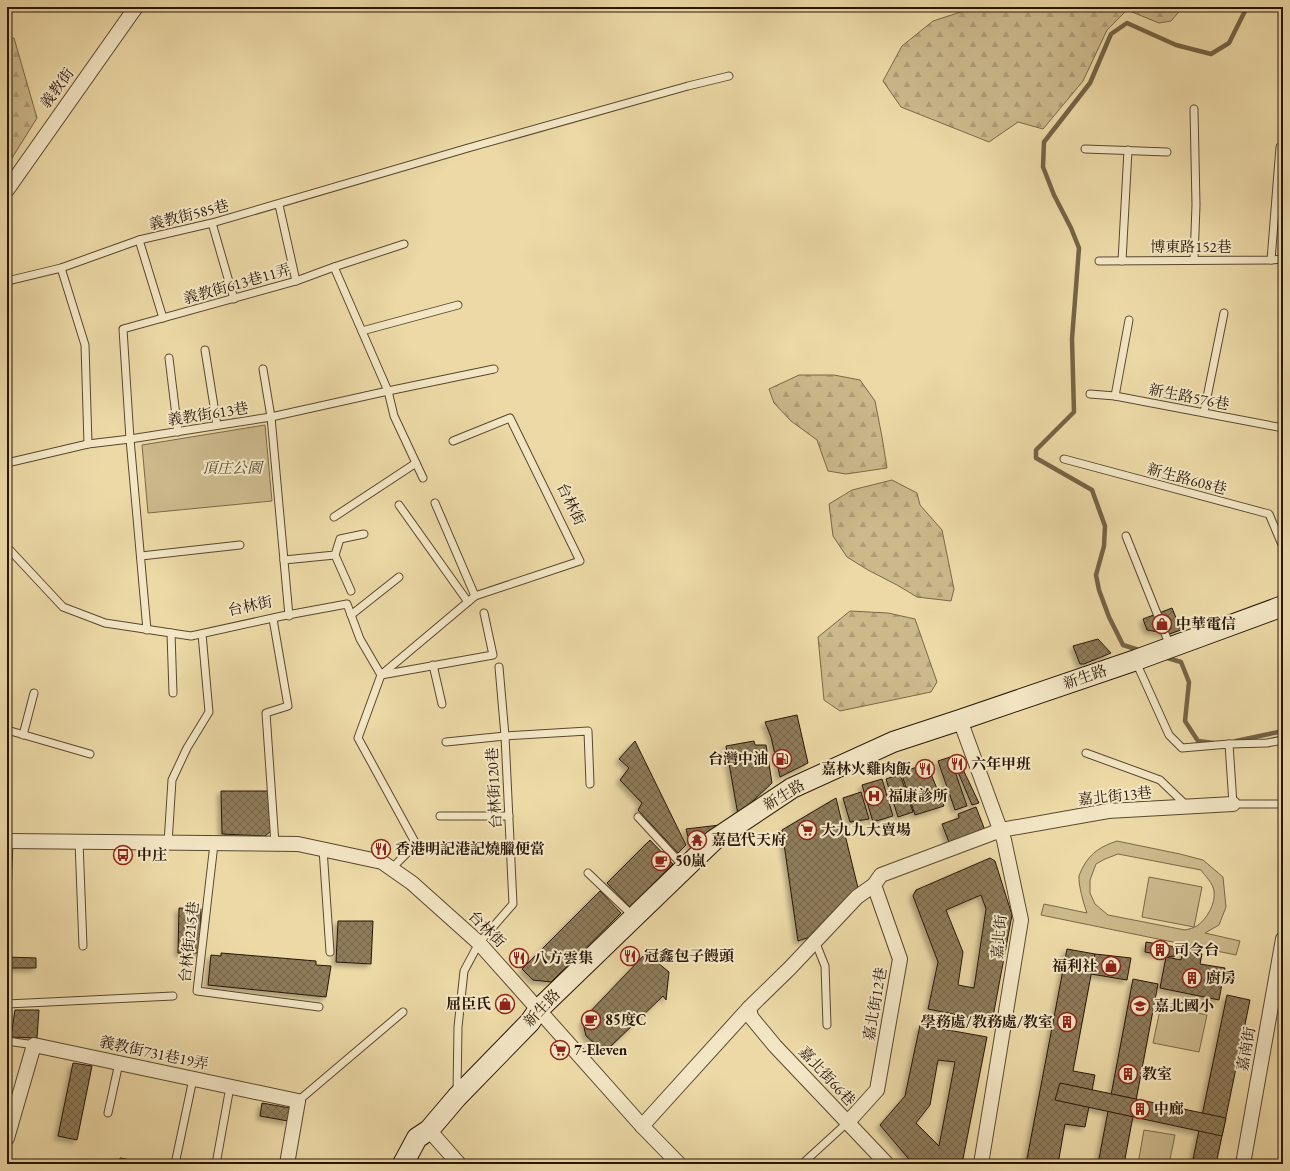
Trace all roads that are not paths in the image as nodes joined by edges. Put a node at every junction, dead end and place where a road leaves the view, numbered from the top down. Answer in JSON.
{"nodes":[{"id":1,"x":136,"y":7,"type":"edge"},
{"id":2,"x":730,"y":76,"type":"dead end"},
{"id":3,"x":1194,"y":109,"type":"dead end"},
{"id":4,"x":1280,"y":147,"type":"dead end"},
{"id":5,"x":1085,"y":149,"type":"dead end"},
{"id":6,"x":1128,"y":150,"type":"junction"},
{"id":7,"x":1167,"y":152,"type":"dead end"},
{"id":8,"x":7,"y":190,"type":"edge"},
{"id":9,"x":279,"y":205,"type":"junction"},
{"id":10,"x":212,"y":224,"type":"junction"},
{"id":11,"x":139,"y":240,"type":"junction"},
{"id":12,"x":404,"y":244,"type":"dead end"},
{"id":13,"x":1283,"y":259,"type":"edge"},
{"id":14,"x":1194,"y":260,"type":"junction"},
{"id":15,"x":1271,"y":260,"type":"junction"},
{"id":16,"x":1099,"y":261,"type":"dead end"},
{"id":17,"x":1122,"y":261,"type":"junction"},
{"id":18,"x":61,"y":268,"type":"junction"},
{"id":19,"x":334,"y":268,"type":"junction"},
{"id":20,"x":7,"y":281,"type":"edge"},
{"id":21,"x":296,"y":281,"type":"junction"},
{"id":22,"x":234,"y":299,"type":"junction"},
{"id":23,"x":458,"y":305,"type":"dead end"},
{"id":24,"x":1224,"y":313,"type":"dead end"},
{"id":25,"x":163,"y":318,"type":"junction"},
{"id":26,"x":1129,"y":320,"type":"dead end"},
{"id":27,"x":362,"y":331,"type":"junction"},
{"id":28,"x":205,"y":350,"type":"dead end"},
{"id":29,"x":169,"y":358,"type":"dead end"},
{"id":30,"x":263,"y":369,"type":"dead end"},
{"id":31,"x":494,"y":370,"type":"dead end"},
{"id":32,"x":388,"y":391,"type":"junction"},
{"id":33,"x":1090,"y":394,"type":"dead end"},
{"id":34,"x":1115,"y":396,"type":"junction"},
{"id":35,"x":1204,"y":412,"type":"junction"},
{"id":36,"x":270,"y":417,"type":"junction"},
{"id":37,"x":217,"y":425,"type":"junction"},
{"id":38,"x":1283,"y":428,"type":"edge"},
{"id":39,"x":178,"y":432,"type":"junction"},
{"id":40,"x":130,"y":439,"type":"junction"},
{"id":41,"x":453,"y":441,"type":"dead end"},
{"id":42,"x":88,"y":444,"type":"junction"},
{"id":43,"x":1064,"y":459,"type":"dead end"},
{"id":44,"x":7,"y":463,"type":"edge"},
{"id":45,"x":416,"y":463,"type":"junction"},
{"id":46,"x":424,"y":478,"type":"dead end"},
{"id":47,"x":435,"y":503,"type":"dead end"},
{"id":48,"x":399,"y":505,"type":"dead end"},
{"id":49,"x":334,"y":517,"type":"dead end"},
{"id":50,"x":364,"y":534,"type":"dead end"},
{"id":51,"x":1126,"y":536,"type":"dead end"},
{"id":52,"x":240,"y":545,"type":"dead end"},
{"id":53,"x":7,"y":547,"type":"edge"},
{"id":54,"x":1283,"y":547,"type":"edge"},
{"id":55,"x":335,"y":555,"type":"junction"},
{"id":56,"x":141,"y":556,"type":"junction"},
{"id":57,"x":284,"y":560,"type":"junction"},
{"id":58,"x":399,"y":577,"type":"dead end"},
{"id":59,"x":351,"y":590,"type":"dead end"},
{"id":60,"x":476,"y":596,"type":"junction"},
{"id":61,"x":468,"y":602,"type":"junction"},
{"id":62,"x":1283,"y":606,"type":"edge"},
{"id":63,"x":484,"y":613,"type":"dead end"},
{"id":64,"x":351,"y":615,"type":"junction"},
{"id":65,"x":289,"y":616,"type":"junction"},
{"id":66,"x":273,"y":618,"type":"junction"},
{"id":67,"x":148,"y":630,"type":"junction"},
{"id":68,"x":171,"y":633,"type":"junction"},
{"id":69,"x":202,"y":634,"type":"junction"},
{"id":70,"x":1170,"y":646,"type":"junction"},
{"id":71,"x":1136,"y":660,"type":"junction"},
{"id":72,"x":433,"y":665,"type":"junction"},
{"id":73,"x":499,"y":668,"type":"dead end"},
{"id":74,"x":381,"y":675,"type":"junction"},
{"id":75,"x":173,"y":693,"type":"dead end"},
{"id":76,"x":34,"y":694,"type":"dead end"},
{"id":77,"x":442,"y":704,"type":"dead end"},
{"id":78,"x":960,"y":720,"type":"junction"},
{"id":79,"x":7,"y":730,"type":"edge"},
{"id":80,"x":23,"y":735,"type":"junction"},
{"id":81,"x":505,"y":736,"type":"junction"},
{"id":82,"x":1283,"y":740,"type":"edge"},
{"id":83,"x":446,"y":742,"type":"dead end"},
{"id":84,"x":1229,"y":744,"type":"junction"},
{"id":85,"x":1086,"y":753,"type":"dead end"},
{"id":86,"x":90,"y":754,"type":"dead end"},
{"id":87,"x":590,"y":784,"type":"dead end"},
{"id":88,"x":1233,"y":804,"type":"junction"},
{"id":89,"x":1283,"y":804,"type":"edge"},
{"id":90,"x":1188,"y":806,"type":"junction"},
{"id":91,"x":440,"y":816,"type":"dead end"},
{"id":92,"x":508,"y":816,"type":"junction"},
{"id":93,"x":638,"y":817,"type":"dead end"},
{"id":94,"x":1001,"y":830,"type":"junction"},
{"id":95,"x":8,"y":841,"type":"edge"},
{"id":96,"x":79,"y":842,"type":"junction"},
{"id":97,"x":168,"y":843,"type":"junction"},
{"id":98,"x":214,"y":844,"type":"junction"},
{"id":99,"x":275,"y":844,"type":"junction"},
{"id":100,"x":323,"y":849,"type":"junction"},
{"id":101,"x":392,"y":868,"type":"junction"},
{"id":102,"x":685,"y":868,"type":"junction"},
{"id":103,"x":588,"y":873,"type":"dead end"},
{"id":104,"x":874,"y":885,"type":"junction"},
{"id":105,"x":7,"y":896,"type":"edge"},
{"id":106,"x":634,"y":918,"type":"junction"},
{"id":107,"x":1283,"y":939,"type":"edge"},
{"id":108,"x":815,"y":941,"type":"junction"},
{"id":109,"x":479,"y":943,"type":"junction"},
{"id":110,"x":84,"y":946,"type":"dead end"},
{"id":111,"x":330,"y":952,"type":"dead end"},
{"id":112,"x":173,"y":996,"type":"dead end"},
{"id":113,"x":7,"y":1004,"type":"edge"},
{"id":114,"x":320,"y":1007,"type":"dead end"},
{"id":115,"x":749,"y":1008,"type":"junction"},
{"id":116,"x":539,"y":1009,"type":"junction"},
{"id":117,"x":403,"y":1012,"type":"dead end"},
{"id":118,"x":827,"y":1025,"type":"dead end"},
{"id":119,"x":7,"y":1041,"type":"edge"},
{"id":120,"x":34,"y":1045,"type":"junction"},
{"id":121,"x":119,"y":1063,"type":"junction"},
{"id":122,"x":193,"y":1079,"type":"junction"},
{"id":123,"x":230,"y":1086,"type":"junction"},
{"id":124,"x":457,"y":1097,"type":"junction"},
{"id":125,"x":298,"y":1101,"type":"junction"},
{"id":126,"x":108,"y":1114,"type":"dead end"},
{"id":127,"x":848,"y":1122,"type":"junction"},
{"id":128,"x":642,"y":1126,"type":"junction"},
{"id":129,"x":429,"y":1130,"type":"junction"},
{"id":130,"x":7,"y":1138,"type":"edge"},
{"id":131,"x":175,"y":1164,"type":"edge"},
{"id":132,"x":216,"y":1164,"type":"edge"},
{"id":133,"x":287,"y":1164,"type":"edge"},
{"id":134,"x":403,"y":1164,"type":"edge"},
{"id":135,"x":459,"y":1164,"type":"edge"},
{"id":136,"x":679,"y":1164,"type":"edge"},
{"id":137,"x":802,"y":1164,"type":"edge"},
{"id":138,"x":887,"y":1164,"type":"edge"},
{"id":139,"x":981,"y":1164,"type":"edge"},
{"id":140,"x":1243,"y":1164,"type":"edge"}],
"edges":[{"from":1,"to":8,"type":"street","name":"義教街"},
{"from":2,"to":9,"type":"lane","name":"義教街585巷"},
{"from":3,"to":14,"type":"lane"},
{"from":4,"to":15,"type":"lane"},
{"from":5,"to":6,"type":"lane"},
{"from":6,"to":7,"type":"lane"},
{"from":6,"to":17,"type":"lane"},
{"from":9,"to":10,"type":"lane","name":"義教街585巷"},
{"from":9,"to":21,"type":"lane"},
{"from":10,"to":11,"type":"lane","name":"義教街585巷"},
{"from":10,"to":22,"type":"lane"},
{"from":11,"to":18,"type":"lane","name":"義教街585巷"},
{"from":11,"to":25,"type":"lane"},
{"from":12,"to":19,"type":"lane","name":"義教街613巷11弄"},
{"from":13,"to":15,"type":"lane","name":"博東路152巷"},
{"from":14,"to":15,"type":"lane","name":"博東路152巷"},
{"from":14,"to":17,"type":"lane","name":"博東路152巷"},
{"from":16,"to":17,"type":"lane","name":"博東路152巷"},
{"from":18,"to":20,"type":"lane","name":"義教街585巷"},
{"from":18,"to":42,"type":"lane"},
{"from":19,"to":21,"type":"lane","name":"義教街613巷11弄"},
{"from":19,"to":27,"type":"lane"},
{"from":21,"to":22,"type":"lane","name":"義教街613巷11弄"},
{"from":22,"to":25,"type":"lane","name":"義教街613巷11弄"},
{"from":23,"to":27,"type":"lane"},
{"from":24,"to":35,"type":"lane"},
{"from":25,"to":40,"type":"lane","name":"義教街613巷11弄"},
{"from":26,"to":34,"type":"lane"},
{"from":27,"to":32,"type":"lane"},
{"from":28,"to":37,"type":"lane"},
{"from":29,"to":39,"type":"lane"},
{"from":30,"to":36,"type":"lane"},
{"from":31,"to":32,"type":"lane","name":"義教街613巷"},
{"from":32,"to":36,"type":"lane","name":"義教街613巷"},
{"from":32,"to":45,"type":"lane"},
{"from":33,"to":34,"type":"lane","name":"新生路576巷"},
{"from":34,"to":35,"type":"lane","name":"新生路576巷"},
{"from":35,"to":38,"type":"lane","name":"新生路576巷"},
{"from":36,"to":37,"type":"lane","name":"義教街613巷"},
{"from":36,"to":57,"type":"lane"},
{"from":37,"to":39,"type":"lane","name":"義教街613巷"},
{"from":39,"to":40,"type":"lane","name":"義教街613巷"},
{"from":40,"to":42,"type":"lane","name":"義教街613巷"},
{"from":40,"to":56,"type":"lane"},
{"from":41,"to":60,"type":"lane","name":"台林街"},
{"from":42,"to":44,"type":"lane","name":"義教街613巷"},
{"from":43,"to":54,"type":"lane","name":"新生路608巷"},
{"from":45,"to":46,"type":"lane"},
{"from":45,"to":49,"type":"lane"},
{"from":47,"to":60,"type":"lane"},
{"from":48,"to":61,"type":"lane"},
{"from":50,"to":55,"type":"lane"},
{"from":51,"to":70,"type":"lane"},
{"from":52,"to":56,"type":"lane"},
{"from":53,"to":67,"type":"lane","name":"台林街"},
{"from":55,"to":57,"type":"lane"},
{"from":55,"to":59,"type":"lane"},
{"from":56,"to":67,"type":"lane"},
{"from":57,"to":65,"type":"lane"},
{"from":58,"to":64,"type":"lane"},
{"from":60,"to":61,"type":"lane","name":"台林街"},
{"from":61,"to":74,"type":"lane","name":"台林街"},
{"from":62,"to":70,"type":"street","name":"新生路"},
{"from":63,"to":72,"type":"lane"},
{"from":64,"to":65,"type":"lane","name":"台林街"},
{"from":64,"to":74,"type":"lane"},
{"from":65,"to":66,"type":"lane","name":"台林街"},
{"from":66,"to":69,"type":"lane","name":"台林街"},
{"from":66,"to":99,"type":"lane"},
{"from":67,"to":68,"type":"lane","name":"台林街"},
{"from":68,"to":69,"type":"lane","name":"台林街"},
{"from":68,"to":75,"type":"lane"},
{"from":69,"to":97,"type":"lane"},
{"from":70,"to":71,"type":"street","name":"新生路"},
{"from":71,"to":78,"type":"street","name":"新生路"},
{"from":71,"to":84,"type":"lane"},
{"from":72,"to":74,"type":"lane"},
{"from":72,"to":77,"type":"lane"},
{"from":73,"to":81,"type":"lane","name":"台林街120巷"},
{"from":74,"to":101,"type":"lane","name":"台林街"},
{"from":76,"to":80,"type":"lane"},
{"from":78,"to":94,"type":"street","name":"嘉北街"},
{"from":78,"to":102,"type":"street","name":"新生路"},
{"from":79,"to":80,"type":"lane"},
{"from":80,"to":86,"type":"lane"},
{"from":81,"to":83,"type":"lane"},
{"from":81,"to":87,"type":"lane"},
{"from":81,"to":92,"type":"lane","name":"台林街120巷"},
{"from":82,"to":84,"type":"lane"},
{"from":84,"to":88,"type":"lane"},
{"from":85,"to":90,"type":"lane"},
{"from":88,"to":89,"type":"lane"},
{"from":88,"to":90,"type":"street","name":"嘉北街13巷"},
{"from":90,"to":94,"type":"street","name":"嘉北街13巷"},
{"from":91,"to":92,"type":"lane"},
{"from":92,"to":109,"type":"lane","name":"台林街120巷"},
{"from":93,"to":102,"type":"lane"},
{"from":94,"to":104,"type":"street"},
{"from":94,"to":139,"type":"street","name":"嘉北街"},
{"from":95,"to":96,"type":"street","name":"台林街"},
{"from":95,"to":105,"type":"lane"},
{"from":96,"to":97,"type":"street","name":"台林街"},
{"from":96,"to":110,"type":"lane"},
{"from":97,"to":98,"type":"street","name":"台林街"},
{"from":98,"to":99,"type":"street","name":"台林街"},
{"from":98,"to":114,"type":"lane","name":"台林街215巷"},
{"from":99,"to":100,"type":"street","name":"台林街"},
{"from":100,"to":101,"type":"street","name":"台林街"},
{"from":100,"to":111,"type":"lane"},
{"from":101,"to":109,"type":"street","name":"台林街"},
{"from":102,"to":106,"type":"street","name":"新生路"},
{"from":103,"to":106,"type":"lane"},
{"from":104,"to":108,"type":"street"},
{"from":104,"to":127,"type":"street","name":"嘉北街12巷"},
{"from":106,"to":116,"type":"street","name":"新生路"},
{"from":107,"to":140,"type":"street","name":"嘉南街"},
{"from":108,"to":115,"type":"street"},
{"from":108,"to":118,"type":"lane"},
{"from":109,"to":116,"type":"street","name":"台林街"},
{"from":109,"to":124,"type":"lane","name":"台林街120巷"},
{"from":112,"to":113,"type":"lane"},
{"from":115,"to":127,"type":"street","name":"嘉北街66巷"},
{"from":115,"to":128,"type":"street"},
{"from":116,"to":124,"type":"street","name":"新生路"},
{"from":116,"to":128,"type":"street","name":"台林街"},
{"from":117,"to":125,"type":"lane"},
{"from":119,"to":120,"type":"lane"},
{"from":120,"to":121,"type":"street","name":"義教街731巷19弄"},
{"from":120,"to":130,"type":"street"},
{"from":121,"to":122,"type":"street","name":"義教街731巷19弄"},
{"from":121,"to":126,"type":"lane"},
{"from":122,"to":123,"type":"street","name":"義教街731巷19弄"},
{"from":122,"to":131,"type":"lane"},
{"from":123,"to":125,"type":"street","name":"義教街731巷19弄"},
{"from":123,"to":132,"type":"lane"},
{"from":124,"to":129,"type":"street","name":"新生路"},
{"from":125,"to":133,"type":"street"},
{"from":127,"to":137,"type":"lane"},
{"from":127,"to":138,"type":"street","name":"嘉北街66巷"},
{"from":128,"to":136,"type":"street","name":"台林街"},
{"from":129,"to":134,"type":"street","name":"新生路"},
{"from":129,"to":135,"type":"street"}]}
